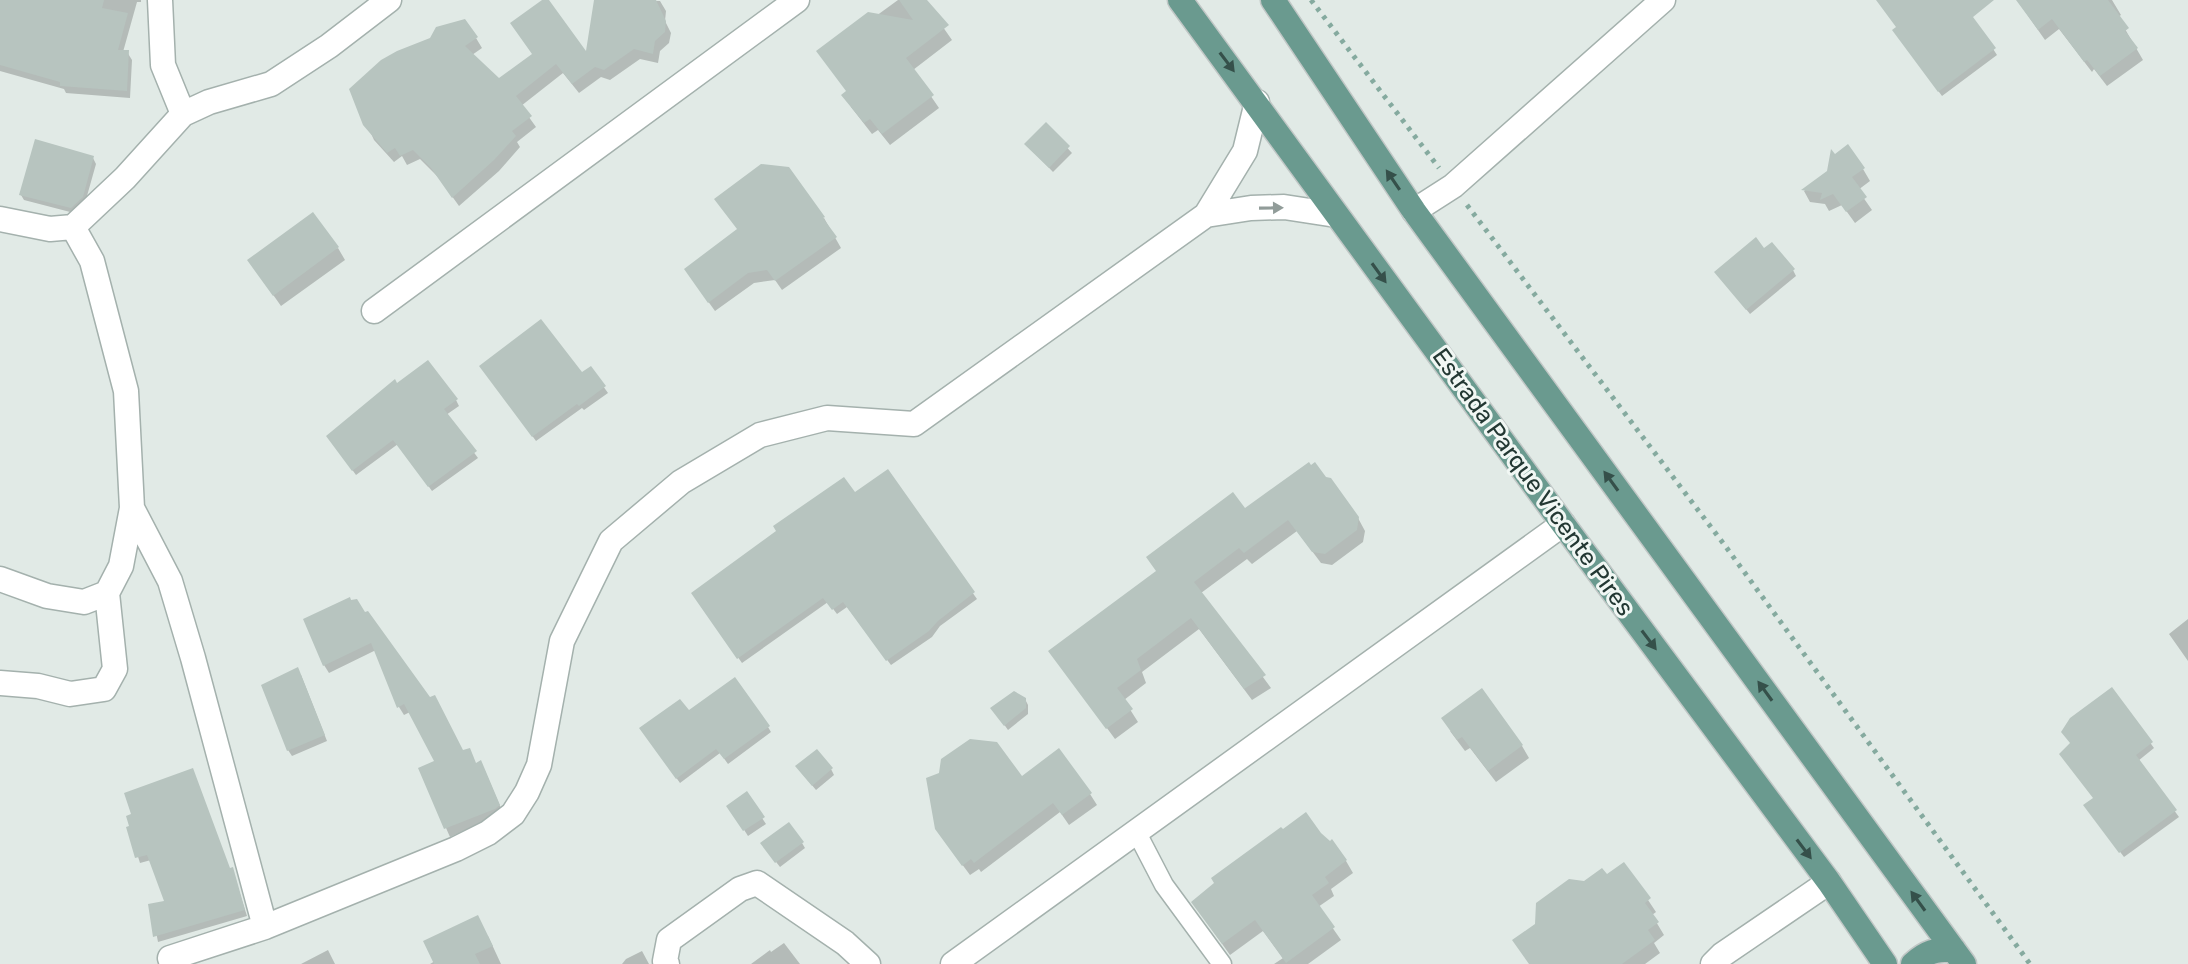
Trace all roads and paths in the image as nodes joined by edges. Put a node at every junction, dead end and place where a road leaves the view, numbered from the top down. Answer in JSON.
{"nodes":[{"id":1,"x":160,"y":0,"type":"edge"},
{"id":2,"x":389,"y":0,"type":"edge"},
{"id":3,"x":797,"y":0,"type":"edge"},
{"id":4,"x":1180,"y":0,"type":"edge"},
{"id":5,"x":1273,"y":0,"type":"edge"},
{"id":6,"x":1311,"y":0,"type":"edge"},
{"id":7,"x":1663,"y":0,"type":"edge"},
{"id":8,"x":1257,"y":102,"type":"junction"},
{"id":9,"x":183,"y":114,"type":"junction"},
{"id":10,"x":1453,"y":186,"type":"junction"},
{"id":11,"x":1414,"y":211,"type":"junction"},
{"id":12,"x":1206,"y":215,"type":"junction"},
{"id":13,"x":1336,"y":215,"type":"junction"},
{"id":14,"x":0,"y":219,"type":"edge"},
{"id":15,"x":73,"y":227,"type":"junction"},
{"id":16,"x":374,"y":311,"type":"dead end"},
{"id":17,"x":132,"y":508,"type":"junction"},
{"id":18,"x":1563,"y":524,"type":"junction"},
{"id":19,"x":0,"y":579,"type":"edge"},
{"id":20,"x":107,"y":593,"type":"junction"},
{"id":21,"x":0,"y":683,"type":"edge"},
{"id":22,"x":1137,"y":833,"type":"junction"},
{"id":23,"x":1829,"y":882,"type":"junction"},
{"id":24,"x":265,"y":927,"type":"junction"},
{"id":25,"x":1959,"y":957,"type":"edge"},
{"id":26,"x":172,"y":964,"type":"edge"},
{"id":27,"x":667,"y":964,"type":"edge"},
{"id":28,"x":868,"y":964,"type":"edge"},
{"id":29,"x":953,"y":964,"type":"edge"},
{"id":30,"x":1222,"y":964,"type":"edge"},
{"id":31,"x":1713,"y":964,"type":"edge"},
{"id":32,"x":1885,"y":964,"type":"edge"},
{"id":33,"x":1913,"y":964,"type":"edge"},
{"id":34,"x":2030,"y":964,"type":"edge"}],
"edges":[{"from":1,"to":9,"type":"street"},
{"from":2,"to":9,"type":"street"},
{"from":3,"to":16,"type":"street"},
{"from":4,"to":8,"type":"main road","name":"Estrada Parque Vicente Pires","one_way":true},
{"from":11,"to":5,"type":"main road","one_way":true},
{"from":6,"to":10,"type":"path"},
{"from":7,"to":10,"type":"street"},
{"from":8,"to":12,"type":"street"},
{"from":8,"to":13,"type":"main road","name":"Estrada Parque Vicente Pires"},
{"from":9,"to":15,"type":"street"},
{"from":10,"to":11,"type":"street"},
{"from":10,"to":34,"type":"path"},
{"from":25,"to":11,"type":"main road","one_way":true},
{"from":12,"to":13,"type":"street","one_way":true},
{"from":12,"to":24,"type":"street"},
{"from":13,"to":18,"type":"main road","name":"Estrada Parque Vicente Pires","one_way":true},
{"from":14,"to":15,"type":"street"},
{"from":15,"to":17,"type":"street"},
{"from":17,"to":20,"type":"street"},
{"from":17,"to":24,"type":"street"},
{"from":18,"to":22,"type":"street"},
{"from":18,"to":23,"type":"main road","name":"Estrada Parque Vicente Pires","one_way":true},
{"from":19,"to":20,"type":"street"},
{"from":20,"to":21,"type":"street"},
{"from":22,"to":29,"type":"street"},
{"from":22,"to":30,"type":"lane"},
{"from":23,"to":31,"type":"street"},
{"from":23,"to":32,"type":"main road","name":"Estrada Parque Vicente Pires"},
{"from":24,"to":26,"type":"street"},
{"from":25,"to":33,"type":"main road"},
{"from":27,"to":28,"type":"street"}]}
